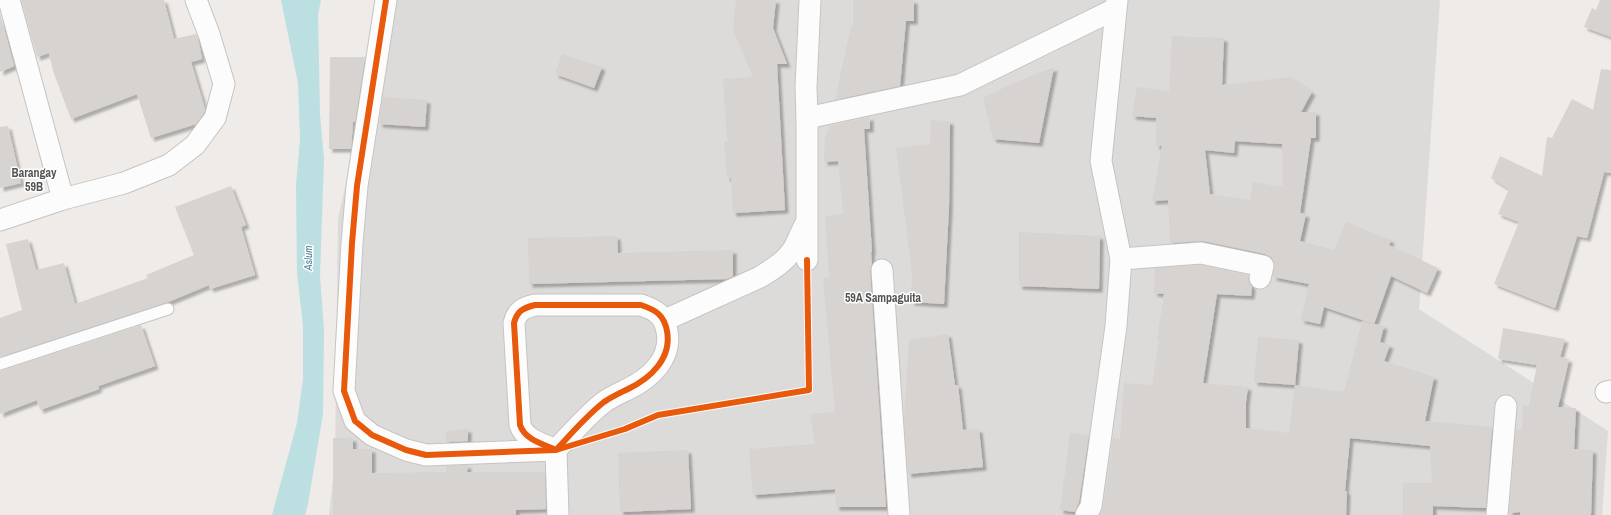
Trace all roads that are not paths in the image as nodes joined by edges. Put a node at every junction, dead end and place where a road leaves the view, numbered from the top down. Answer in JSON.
{"nodes":[{"id":1,"x":9,"y":0,"type":"edge"},
{"id":2,"x":196,"y":0,"type":"edge"},
{"id":3,"x":386,"y":0,"type":"edge"},
{"id":4,"x":810,"y":0,"type":"edge"},
{"id":5,"x":1116,"y":5,"type":"edge"},
{"id":6,"x":807,"y":118,"type":"junction"},
{"id":7,"x":63,"y":199,"type":"junction"},
{"id":8,"x":0,"y":220,"type":"edge"},
{"id":9,"x":807,"y":220,"type":"junction"},
{"id":10,"x":1121,"y":259,"type":"junction"},
{"id":11,"x":807,"y":260,"type":"dead end"},
{"id":12,"x":882,"y":270,"type":"dead end"},
{"id":13,"x":1260,"y":278,"type":"dead end"},
{"id":14,"x":168,"y":309,"type":"dead end"},
{"id":15,"x":665,"y":320,"type":"junction"},
{"id":16,"x":0,"y":364,"type":"edge"},
{"id":17,"x":1506,"y":406,"type":"dead end"},
{"id":18,"x":520,"y":425,"type":"junction"},
{"id":19,"x":556,"y":450,"type":"junction"},
{"id":20,"x":489,"y":453,"type":"junction"},
{"id":21,"x":558,"y":515,"type":"edge"},
{"id":22,"x":898,"y":515,"type":"edge"},
{"id":23,"x":1086,"y":515,"type":"edge"},
{"id":24,"x":1497,"y":515,"type":"edge"}],
"edges":[{"from":1,"to":7,"type":"street"},
{"from":2,"to":7,"type":"street"},
{"from":3,"to":20,"type":"street"},
{"from":4,"to":6,"type":"street"},
{"from":5,"to":6,"type":"street"},
{"from":5,"to":10,"type":"street"},
{"from":6,"to":9,"type":"street"},
{"from":7,"to":8,"type":"street"},
{"from":9,"to":11,"type":"street"},
{"from":9,"to":15,"type":"street"},
{"from":10,"to":13,"type":"street"},
{"from":10,"to":23,"type":"street"},
{"from":12,"to":22,"type":"street"},
{"from":14,"to":16,"type":"lane"},
{"from":15,"to":18,"type":"street"},
{"from":15,"to":19,"type":"street"},
{"from":17,"to":24,"type":"street"},
{"from":18,"to":19,"type":"street"},
{"from":18,"to":20,"type":"street"},
{"from":19,"to":20,"type":"street"},
{"from":19,"to":21,"type":"street"}]}
